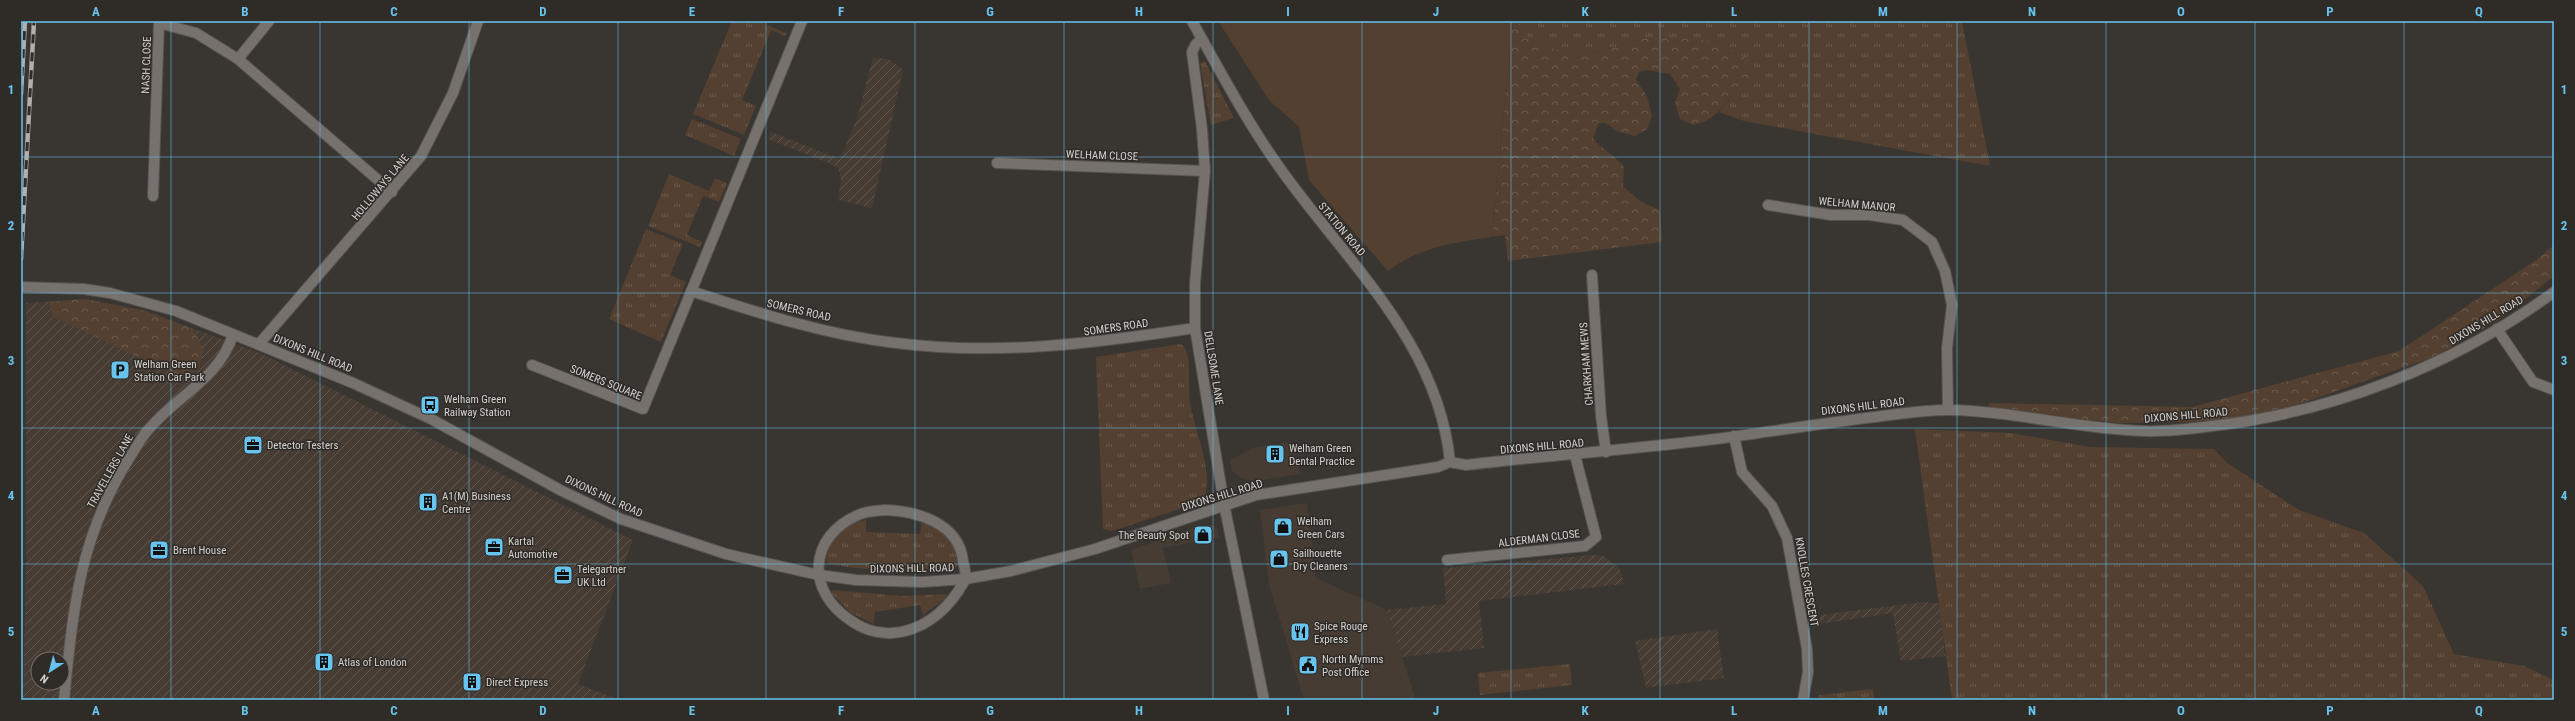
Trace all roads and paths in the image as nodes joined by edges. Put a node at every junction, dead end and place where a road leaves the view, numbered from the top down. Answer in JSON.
{"nodes":[{"id":1,"x":269,"y":21,"type":"edge"},
{"id":2,"x":478,"y":21,"type":"edge"},
{"id":3,"x":802,"y":21,"type":"edge"},
{"id":4,"x":1192,"y":21,"type":"edge"},
{"id":5,"x":1202,"y":39,"type":"junction"},
{"id":6,"x":238,"y":59,"type":"junction"},
{"id":7,"x":997,"y":163,"type":"dead end"},
{"id":8,"x":1205,"y":171,"type":"junction"},
{"id":9,"x":392,"y":192,"type":"junction"},
{"id":10,"x":153,"y":196,"type":"dead end"},
{"id":11,"x":1768,"y":205,"type":"dead end"},
{"id":12,"x":1592,"y":275,"type":"dead end"},
{"id":13,"x":21,"y":287,"type":"edge"},
{"id":14,"x":691,"y":291,"type":"junction"},
{"id":15,"x":2554,"y":292,"type":"edge"},
{"id":16,"x":1195,"y":328,"type":"junction"},
{"id":17,"x":2497,"y":329,"type":"junction"},
{"id":18,"x":233,"y":334,"type":"junction"},
{"id":19,"x":259,"y":344,"type":"junction"},
{"id":20,"x":532,"y":365,"type":"dead end"},
{"id":21,"x":2554,"y":390,"type":"edge"},
{"id":22,"x":1948,"y":410,"type":"junction"},
{"id":23,"x":1734,"y":436,"type":"junction"},
{"id":24,"x":1606,"y":452,"type":"junction"},
{"id":25,"x":1575,"y":455,"type":"junction"},
{"id":26,"x":1450,"y":462,"type":"junction"},
{"id":27,"x":1224,"y":504,"type":"junction"},
{"id":28,"x":1447,"y":560,"type":"dead end"},
{"id":29,"x":819,"y":575,"type":"junction"},
{"id":30,"x":965,"y":579,"type":"junction"},
{"id":31,"x":64,"y":700,"type":"edge"},
{"id":32,"x":1264,"y":700,"type":"edge"},
{"id":33,"x":1803,"y":700,"type":"edge"}],
"edges":[{"from":1,"to":6,"type":"street"},
{"from":2,"to":9,"type":"street","name":"HOLLOWAYS LANE"},
{"from":3,"to":14,"type":"street"},
{"from":4,"to":5,"type":"street","name":"STATION ROAD"},
{"from":5,"to":8,"type":"street","name":"DELLSOME LANE"},
{"from":5,"to":26,"type":"street","name":"STATION ROAD"},
{"from":6,"to":9,"type":"street","name":"NASH CLOSE"},
{"from":6,"to":10,"type":"street","name":"NASH CLOSE"},
{"from":7,"to":8,"type":"street","name":"WELHAM CLOSE"},
{"from":8,"to":16,"type":"street","name":"DELLSOME LANE"},
{"from":9,"to":19,"type":"street","name":"HOLLOWAYS LANE"},
{"from":11,"to":22,"type":"street","name":"WELHAM MANOR"},
{"from":12,"to":24,"type":"street","name":"CHARKHAM MEWS"},
{"from":13,"to":18,"type":"street","name":"DIXONS HILL ROAD"},
{"from":14,"to":16,"type":"street","name":"SOMERS ROAD"},
{"from":14,"to":20,"type":"street","name":"SOMERS SQUARE"},
{"from":15,"to":17,"type":"street","name":"DIXONS HILL ROAD"},
{"from":16,"to":27,"type":"street","name":"DELLSOME LANE"},
{"from":17,"to":21,"type":"street"},
{"from":17,"to":22,"type":"street","name":"DIXONS HILL ROAD"},
{"from":18,"to":19,"type":"street","name":"DIXONS HILL ROAD"},
{"from":18,"to":31,"type":"street","name":"TRAVELLERS LANE"},
{"from":19,"to":29,"type":"street","name":"DIXONS HILL ROAD"},
{"from":22,"to":23,"type":"street","name":"DIXONS HILL ROAD"},
{"from":23,"to":24,"type":"street","name":"DIXONS HILL ROAD"},
{"from":23,"to":33,"type":"street","name":"KNOLLES CRESCENT"},
{"from":24,"to":25,"type":"street","name":"DIXONS HILL ROAD"},
{"from":25,"to":26,"type":"street","name":"DIXONS HILL ROAD"},
{"from":25,"to":28,"type":"street","name":"ALDERMAN CLOSE"},
{"from":26,"to":27,"type":"street","name":"DIXONS HILL ROAD"},
{"from":27,"to":30,"type":"street","name":"DIXONS HILL ROAD"},
{"from":27,"to":32,"type":"street","name":"DELLSOME LANE"},
{"from":29,"to":30,"type":"street","name":"DIXONS HILL ROAD"},
{"from":29,"to":30,"type":"street"},
{"from":29,"to":30,"type":"street"}]}
